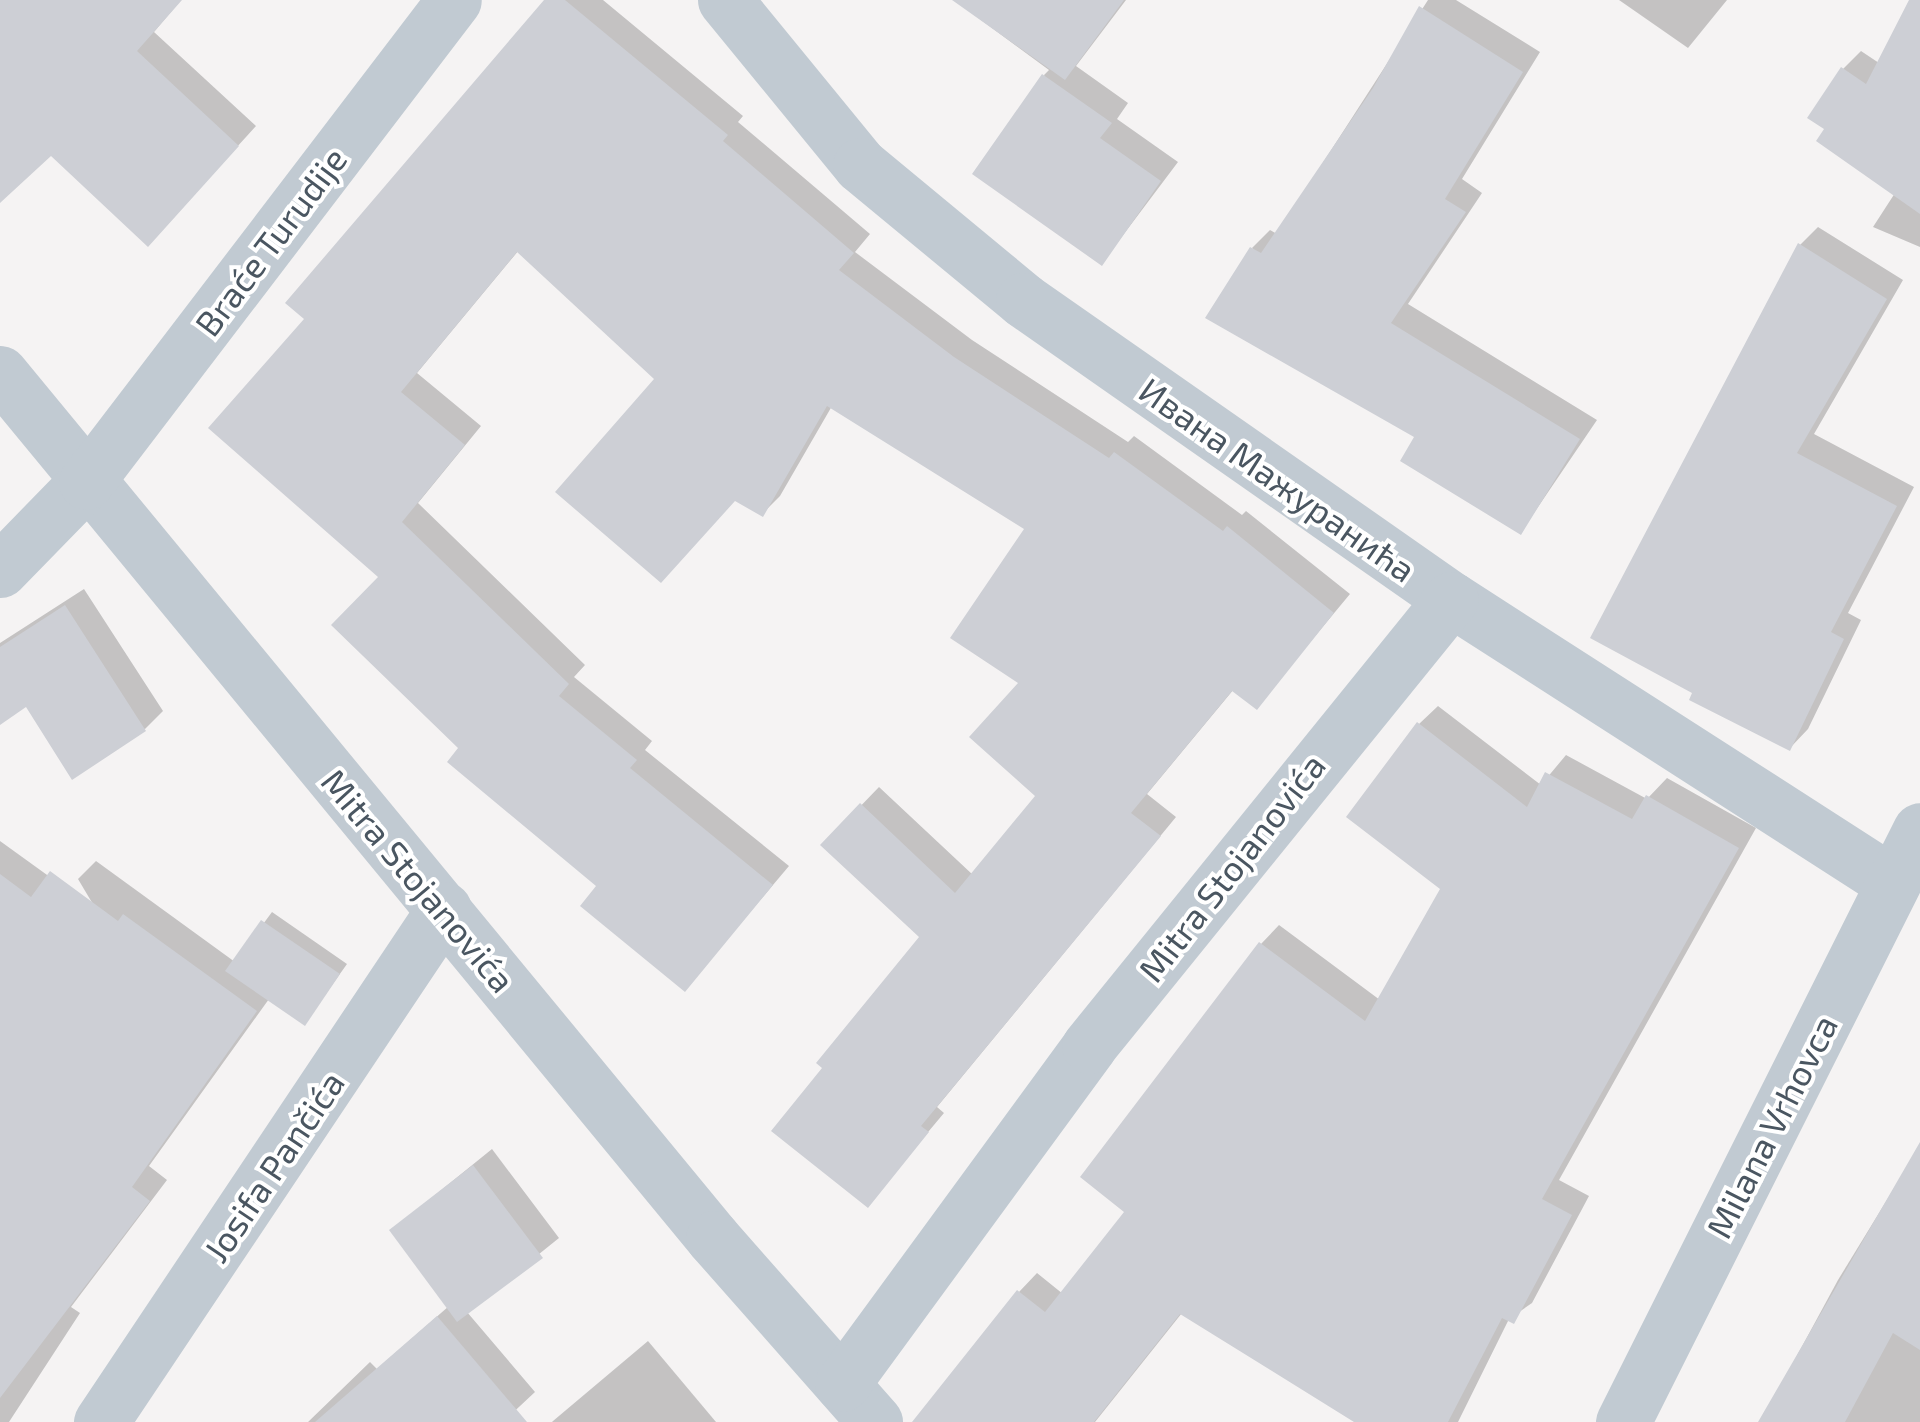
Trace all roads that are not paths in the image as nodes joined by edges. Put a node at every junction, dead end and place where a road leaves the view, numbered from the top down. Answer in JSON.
{"nodes":[{"id":1,"x":454,"y":0,"type":"edge"},
{"id":2,"x":725,"y":0,"type":"edge"},
{"id":3,"x":0,"y":373,"type":"edge"},
{"id":4,"x":86,"y":482,"type":"junction"},
{"id":5,"x":0,"y":570,"type":"edge"},
{"id":6,"x":1451,"y":599,"type":"junction"},
{"id":7,"x":1920,"y":830,"type":"edge"},
{"id":8,"x":1894,"y":883,"type":"junction"},
{"id":9,"x":444,"y":909,"type":"junction"},
{"id":10,"x":858,"y":1403,"type":"edge"},
{"id":11,"x":101,"y":1422,"type":"edge"},
{"id":12,"x":1623,"y":1422,"type":"edge"}],
"edges":[{"from":1,"to":4,"type":"street","name":"Braće Turudije"},
{"from":2,"to":6,"type":"street","name":"Ивана Мажуранића"},
{"from":3,"to":4,"type":"street","name":"Mitra Stojanovića"},
{"from":4,"to":5,"type":"street","name":"Braće Turudije"},
{"from":4,"to":9,"type":"street","name":"Mitra Stojanovića"},
{"from":6,"to":8,"type":"street","name":"Ивана Мажуранића"},
{"from":6,"to":10,"type":"street","name":"Mitra Stojanovića"},
{"from":7,"to":8,"type":"street","name":"Milana Vrhovca"},
{"from":8,"to":12,"type":"street","name":"Milana Vrhovca"},
{"from":9,"to":10,"type":"street","name":"Mitra Stojanovića"},
{"from":9,"to":11,"type":"street","name":"Josifa Pančića"}]}
